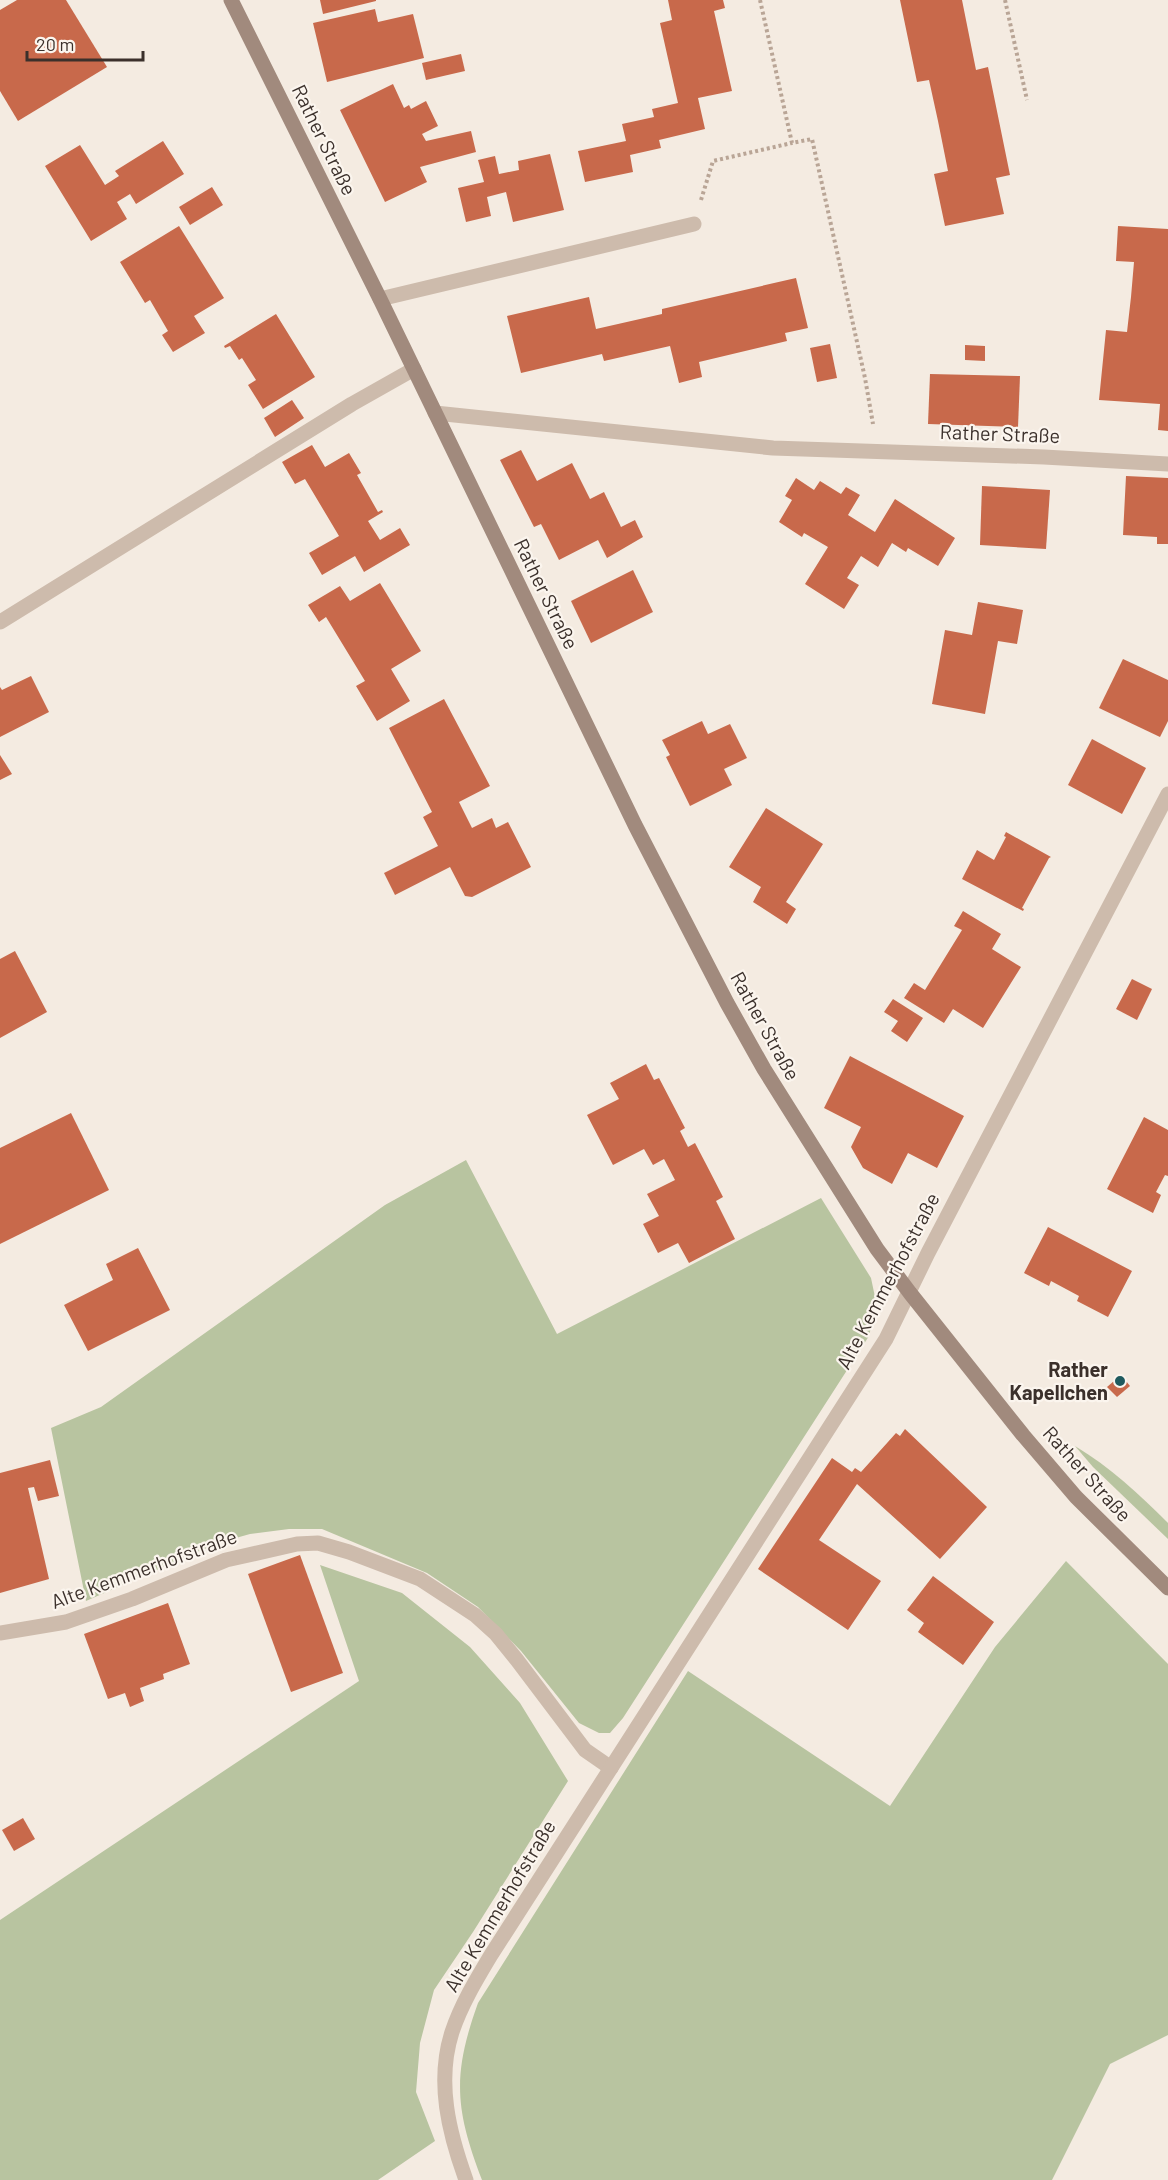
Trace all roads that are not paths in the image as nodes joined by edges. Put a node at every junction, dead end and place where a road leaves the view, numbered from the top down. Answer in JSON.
{"nodes":[{"id":1,"x":231,"y":0,"type":"edge"},
{"id":2,"x":694,"y":224,"type":"road end"},
{"id":3,"x":380,"y":299,"type":"junction"},
{"id":4,"x":414,"y":369,"type":"junction"},
{"id":5,"x":435,"y":413,"type":"junction"},
{"id":6,"x":1168,"y":464,"type":"edge"},
{"id":7,"x":0,"y":622,"type":"edge"},
{"id":8,"x":1168,"y":794,"type":"edge"},
{"id":9,"x":910,"y":1293,"type":"junction"},
{"id":10,"x":1168,"y":1588,"type":"edge"},
{"id":11,"x":0,"y":1633,"type":"edge"},
{"id":12,"x":611,"y":1768,"type":"junction"},
{"id":13,"x":466,"y":2180,"type":"edge"}],
"edges":[{"from":1,"to":3,"type":"street","name":"Rather Straße"},
{"from":2,"to":3,"type":"street"},
{"from":3,"to":4,"type":"street","name":"Rather Straße"},
{"from":4,"to":5,"type":"street","name":"Rather Straße"},
{"from":4,"to":7,"type":"street"},
{"from":5,"to":6,"type":"street","name":"Rather Straße"},
{"from":5,"to":9,"type":"street","name":"Rather Straße"},
{"from":8,"to":9,"type":"street","name":"Alte Kemmerhofstraße"},
{"from":9,"to":10,"type":"street","name":"Rather Straße"},
{"from":9,"to":12,"type":"street","name":"Alte Kemmerhofstraße"},
{"from":11,"to":12,"type":"street","name":"Alte Kemmerhofstraße"},
{"from":12,"to":13,"type":"street","name":"Alte Kemmerhofstraße"}]}
